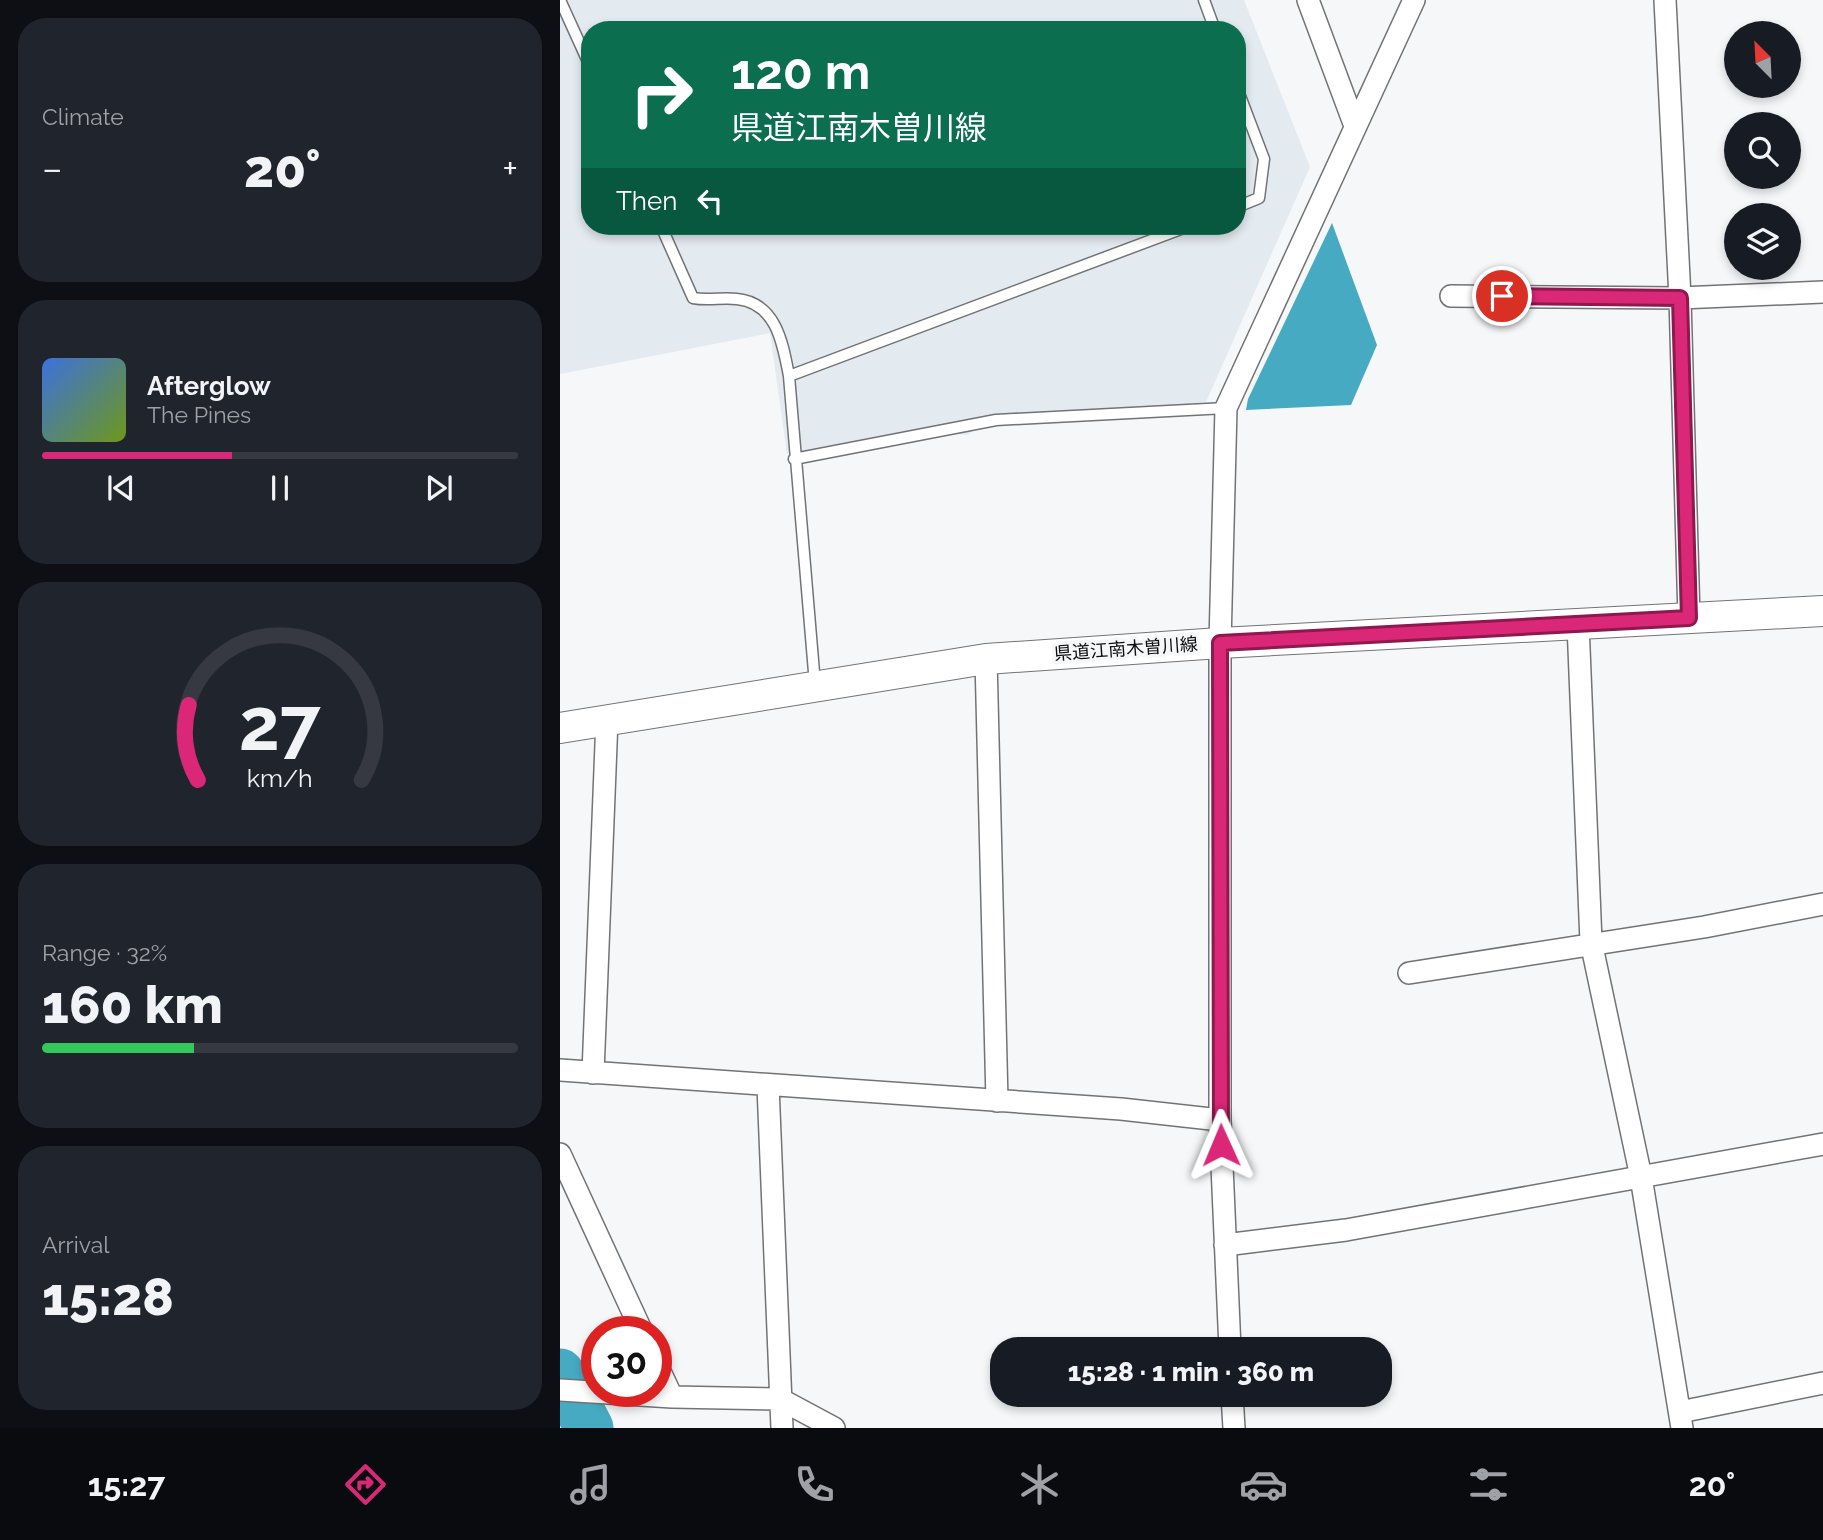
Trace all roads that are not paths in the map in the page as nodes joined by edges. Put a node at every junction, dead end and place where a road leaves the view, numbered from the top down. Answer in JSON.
{"nodes":[{"id":1,"x":560,"y":0,"type":"edge"},
{"id":2,"x":1204,"y":0,"type":"edge"},
{"id":3,"x":1308,"y":0,"type":"edge"},
{"id":4,"x":1414,"y":0,"type":"edge"},
{"id":5,"x":1665,"y":0,"type":"edge"},
{"id":6,"x":1212,"y":21,"type":"edge"},
{"id":7,"x":581,"y":46,"type":"edge"},
{"id":8,"x":1246,"y":112,"type":"edge"},
{"id":9,"x":1355,"y":126,"type":"junction"},
{"id":10,"x":1246,"y":203,"type":"edge"},
{"id":11,"x":665,"y":235,"type":"edge"},
{"id":12,"x":1165,"y":235,"type":"edge"},
{"id":13,"x":1823,"y":292,"type":"edge"},
{"id":14,"x":1451,"y":296,"type":"dead end"},
{"id":15,"x":1680,"y":298,"type":"junction"},
{"id":16,"x":789,"y":376,"type":"junction"},
{"id":17,"x":1226,"y":408,"type":"junction"},
{"id":18,"x":794,"y":459,"type":"junction"},
{"id":19,"x":1823,"y":611,"type":"edge"},
{"id":20,"x":1689,"y":618,"type":"junction"},
{"id":21,"x":1578,"y":624,"type":"junction"},
{"id":22,"x":1220,"y":643,"type":"junction"},
{"id":23,"x":986,"y":659,"type":"junction"},
{"id":24,"x":815,"y":686,"type":"junction"},
{"id":25,"x":607,"y":719,"type":"junction"},
{"id":26,"x":560,"y":728,"type":"edge"},
{"id":27,"x":1823,"y":904,"type":"edge"},
{"id":28,"x":1591,"y":942,"type":"junction"},
{"id":29,"x":1409,"y":973,"type":"dead end"},
{"id":30,"x":560,"y":1070,"type":"edge"},
{"id":31,"x":593,"y":1073,"type":"junction"},
{"id":32,"x":768,"y":1086,"type":"junction"},
{"id":33,"x":997,"y":1101,"type":"junction"},
{"id":34,"x":1220,"y":1119,"type":"junction"},
{"id":35,"x":1823,"y":1144,"type":"edge"},
{"id":36,"x":560,"y":1154,"type":"edge"},
{"id":37,"x":1641,"y":1177,"type":"junction"},
{"id":38,"x":1225,"y":1245,"type":"junction"},
{"id":39,"x":635,"y":1316,"type":"edge"},
{"id":40,"x":1229,"y":1337,"type":"edge"},
{"id":41,"x":1823,"y":1383,"type":"edge"},
{"id":42,"x":560,"y":1390,"type":"edge"},
{"id":43,"x":581,"y":1391,"type":"edge"},
{"id":44,"x":672,"y":1397,"type":"edge"},
{"id":45,"x":779,"y":1399,"type":"junction"},
{"id":46,"x":1233,"y":1407,"type":"edge"},
{"id":47,"x":1681,"y":1420,"type":"edge"},
{"id":48,"x":782,"y":1428,"type":"edge"},
{"id":49,"x":834,"y":1428,"type":"edge"},
{"id":50,"x":1234,"y":1428,"type":"edge"}],
"edges":[{"from":1,"to":7,"type":"lane"},
{"from":2,"to":6,"type":"lane"},
{"from":3,"to":9,"type":"street"},
{"from":4,"to":9,"type":"street"},
{"from":5,"to":15,"type":"street"},
{"from":8,"to":10,"type":"lane"},
{"from":9,"to":17,"type":"street"},
{"from":11,"to":16,"type":"lane"},
{"from":12,"to":16,"type":"lane"},
{"from":13,"to":15,"type":"street"},
{"from":14,"to":15,"type":"street"},
{"from":15,"to":20,"type":"street"},
{"from":16,"to":18,"type":"lane"},
{"from":17,"to":18,"type":"lane"},
{"from":17,"to":22,"type":"street"},
{"from":18,"to":24,"type":"lane"},
{"from":19,"to":20,"type":"main road","name":"県道江南木曽川線"},
{"from":20,"to":21,"type":"main road","name":"県道江南木曽川線"},
{"from":21,"to":22,"type":"main road","name":"県道江南木曽川線"},
{"from":21,"to":28,"type":"street"},
{"from":22,"to":23,"type":"main road","name":"県道江南木曽川線"},
{"from":22,"to":34,"type":"street"},
{"from":23,"to":24,"type":"main road","name":"県道江南木曽川線"},
{"from":23,"to":33,"type":"street"},
{"from":24,"to":25,"type":"main road","name":"県道江南木曽川線"},
{"from":25,"to":26,"type":"main road","name":"県道江南木曽川線"},
{"from":25,"to":31,"type":"street"},
{"from":27,"to":28,"type":"street"},
{"from":28,"to":29,"type":"street"},
{"from":28,"to":37,"type":"street"},
{"from":30,"to":31,"type":"street"},
{"from":31,"to":32,"type":"street"},
{"from":32,"to":33,"type":"street"},
{"from":32,"to":45,"type":"street"},
{"from":33,"to":34,"type":"street"},
{"from":34,"to":38,"type":"street"},
{"from":35,"to":37,"type":"street"},
{"from":36,"to":39,"type":"street"},
{"from":37,"to":38,"type":"street"},
{"from":37,"to":47,"type":"street"},
{"from":38,"to":40,"type":"street"},
{"from":41,"to":47,"type":"street"},
{"from":42,"to":43,"type":"street"},
{"from":44,"to":45,"type":"street"},
{"from":45,"to":48,"type":"street"},
{"from":45,"to":49,"type":"street"},
{"from":46,"to":50,"type":"street"}]}
